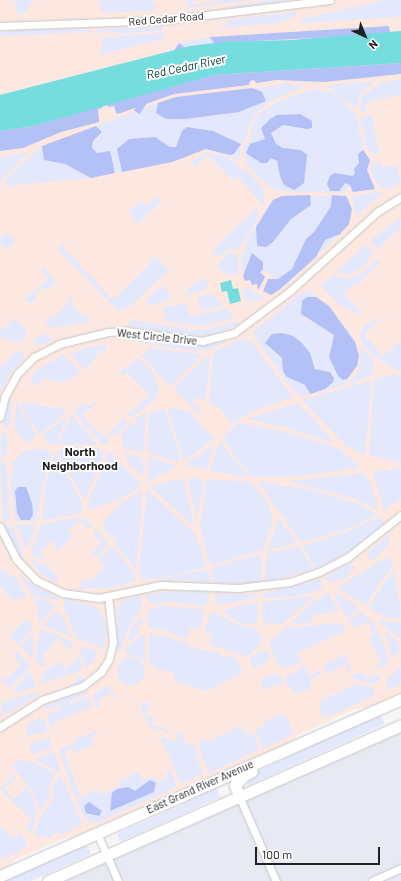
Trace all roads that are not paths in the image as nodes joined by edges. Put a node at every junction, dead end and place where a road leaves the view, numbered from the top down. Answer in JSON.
{"nodes":[{"id":1,"x":330,"y":0,"type":"edge"},
{"id":2,"x":0,"y":26,"type":"edge"},
{"id":3,"x":401,"y":197,"type":"edge"},
{"id":4,"x":0,"y":417,"type":"edge"},
{"id":5,"x":401,"y":515,"type":"edge"},
{"id":6,"x":0,"y":527,"type":"edge"},
{"id":7,"x":108,"y":596,"type":"junction"},
{"id":8,"x":401,"y":699,"type":"edge"},
{"id":9,"x":401,"y":725,"type":"edge"},
{"id":10,"x":0,"y":727,"type":"edge"},
{"id":11,"x":297,"y":745,"type":"junction"},
{"id":12,"x":239,"y":796,"type":"junction"},
{"id":13,"x":97,"y":833,"type":"junction"},
{"id":14,"x":107,"y":855,"type":"junction"},
{"id":15,"x":401,"y":868,"type":"edge"},
{"id":16,"x":0,"y":876,"type":"edge"},
{"id":17,"x":48,"y":881,"type":"edge"},
{"id":18,"x":118,"y":881,"type":"edge"},
{"id":19,"x":276,"y":881,"type":"edge"},
{"id":20,"x":372,"y":881,"type":"edge"}],
"edges":[{"from":1,"to":2,"type":"street","name":"Red Cedar Road"},
{"from":3,"to":4,"type":"street","name":"West Circle Drive"},
{"from":5,"to":7,"type":"street"},
{"from":6,"to":7,"type":"street"},
{"from":7,"to":10,"type":"street"},
{"from":8,"to":11,"type":"main road","name":"East Grand River Avenue"},
{"from":9,"to":12,"type":"main road"},
{"from":11,"to":12,"type":"main road"},
{"from":11,"to":13,"type":"main road","name":"East Grand River Avenue"},
{"from":12,"to":14,"type":"main road"},
{"from":12,"to":19,"type":"street"},
{"from":13,"to":14,"type":"street"},
{"from":13,"to":16,"type":"main road","name":"East Grand River Avenue"},
{"from":14,"to":17,"type":"main road"},
{"from":14,"to":18,"type":"street"},
{"from":15,"to":20,"type":"street"}]}
